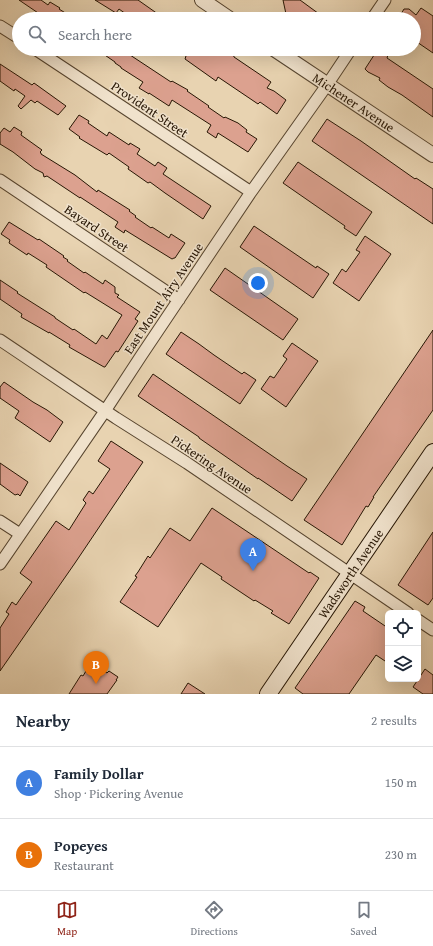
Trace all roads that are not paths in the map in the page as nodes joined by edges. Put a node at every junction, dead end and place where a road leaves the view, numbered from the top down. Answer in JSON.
{"nodes":[{"id":1,"x":202,"y":0,"type":"edge"},
{"id":2,"x":385,"y":0,"type":"edge"},
{"id":3,"x":220,"y":12,"type":"edge"},
{"id":4,"x":377,"y":12,"type":"edge"},
{"id":5,"x":0,"y":26,"type":"edge"},
{"id":6,"x":12,"y":34,"type":"edge"},
{"id":7,"x":46,"y":56,"type":"edge"},
{"id":8,"x":284,"y":56,"type":"edge"},
{"id":9,"x":346,"y":56,"type":"edge"},
{"id":10,"x":327,"y":85,"type":"junction"},
{"id":11,"x":433,"y":155,"type":"edge"},
{"id":12,"x":0,"y":180,"type":"edge"},
{"id":13,"x":251,"y":192,"type":"junction"},
{"id":14,"x":179,"y":300,"type":"junction"},
{"id":15,"x":0,"y":340,"type":"edge"},
{"id":16,"x":105,"y":411,"type":"junction"},
{"id":17,"x":430,"y":462,"type":"edge"},
{"id":18,"x":0,"y":520,"type":"edge"},
{"id":19,"x":20,"y":534,"type":"junction"},
{"id":20,"x":0,"y":564,"type":"edge"},
{"id":21,"x":350,"y":574,"type":"junction"},
{"id":22,"x":404,"y":610,"type":"edge"},
{"id":23,"x":421,"y":622,"type":"edge"},
{"id":24,"x":433,"y":630,"type":"edge"},
{"id":25,"x":268,"y":694,"type":"edge"}],
"edges":[{"from":1,"to":3,"type":"street"},
{"from":2,"to":4,"type":"street"},
{"from":5,"to":6,"type":"street"},
{"from":7,"to":13,"type":"street","name":"Provident Street"},
{"from":8,"to":10,"type":"street","name":"Michener Avenue"},
{"from":9,"to":10,"type":"street","name":"East Mount Airy Avenue"},
{"from":10,"to":11,"type":"street","name":"Michener Avenue"},
{"from":10,"to":13,"type":"street","name":"East Mount Airy Avenue"},
{"from":12,"to":14,"type":"street","name":"Bayard Street"},
{"from":13,"to":14,"type":"street","name":"East Mount Airy Avenue"},
{"from":14,"to":16,"type":"street","name":"East Mount Airy Avenue"},
{"from":15,"to":16,"type":"street","name":"Pickering Avenue"},
{"from":16,"to":19,"type":"street","name":"East Mount Airy Avenue"},
{"from":16,"to":21,"type":"street","name":"Pickering Avenue"},
{"from":17,"to":21,"type":"main road","name":"Wadsworth Avenue"},
{"from":18,"to":19,"type":"street"},
{"from":19,"to":20,"type":"street","name":"East Mount Airy Avenue"},
{"from":21,"to":22,"type":"street","name":"Pickering Avenue"},
{"from":21,"to":25,"type":"main road","name":"Wadsworth Avenue"},
{"from":23,"to":24,"type":"street"}]}
